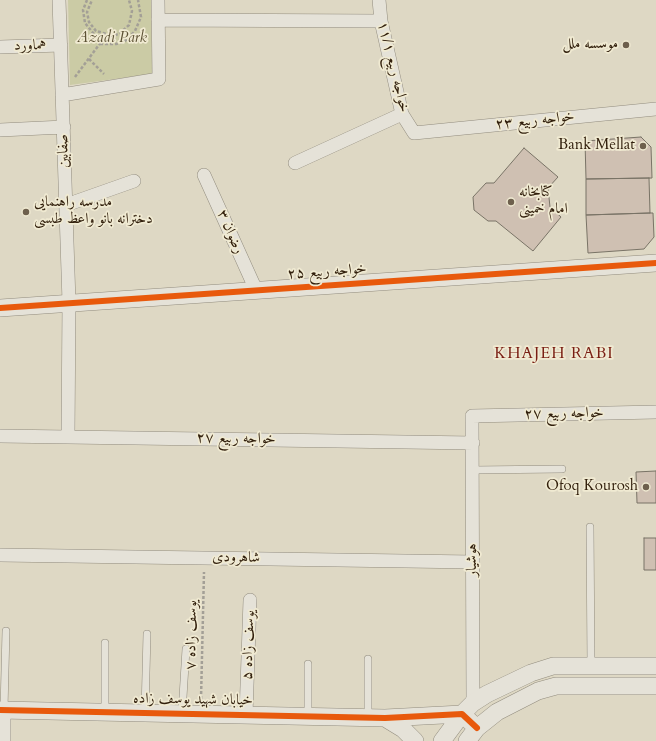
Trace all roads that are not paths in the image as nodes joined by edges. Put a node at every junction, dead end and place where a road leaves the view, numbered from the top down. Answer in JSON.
{"nodes":[{"id":1,"x":59,"y":0,"type":"edge"},
{"id":2,"x":158,"y":0,"type":"edge"},
{"id":3,"x":379,"y":0,"type":"edge"},
{"id":4,"x":158,"y":20,"type":"junction"},
{"id":5,"x":381,"y":21,"type":"junction"},
{"id":6,"x":61,"y":46,"type":"junction"},
{"id":7,"x":0,"y":47,"type":"edge"},
{"id":8,"x":62,"y":94,"type":"junction"},
{"id":9,"x":656,"y":109,"type":"edge"},
{"id":10,"x":402,"y":114,"type":"junction"},
{"id":11,"x":64,"y":128,"type":"junction"},
{"id":12,"x":0,"y":130,"type":"edge"},
{"id":13,"x":414,"y":133,"type":"joint"},
{"id":14,"x":295,"y":163,"type":"dead end"},
{"id":15,"x":204,"y":174,"type":"dead end"},
{"id":16,"x":134,"y":181,"type":"dead end"},
{"id":17,"x":66,"y":205,"type":"junction"},
{"id":18,"x":656,"y":263,"type":"edge"},
{"id":19,"x":256,"y":290,"type":"junction"},
{"id":20,"x":69,"y":302,"type":"junction"},
{"id":21,"x":0,"y":308,"type":"edge"},
{"id":22,"x":656,"y":412,"type":"edge"},
{"id":23,"x":472,"y":416,"type":"joint"},
{"id":24,"x":0,"y":436,"type":"edge"},
{"id":25,"x":68,"y":437,"type":"junction"},
{"id":26,"x":473,"y":443,"type":"junction"},
{"id":27,"x":562,"y":469,"type":"dead end"},
{"id":28,"x":473,"y":470,"type":"junction"},
{"id":29,"x":590,"y":527,"type":"dead end"},
{"id":30,"x":0,"y":555,"type":"edge"},
{"id":31,"x":473,"y":562,"type":"junction"},
{"id":32,"x":250,"y":600,"type":"dead end"},
{"id":33,"x":6,"y":631,"type":"dead end"},
{"id":34,"x":147,"y":634,"type":"dead end"},
{"id":35,"x":105,"y":643,"type":"dead end"},
{"id":36,"x":186,"y":649,"type":"dead end"},
{"id":37,"x":368,"y":659,"type":"dead end"},
{"id":38,"x":308,"y":664,"type":"dead end"},
{"id":39,"x":591,"y":666,"type":"junction"},
{"id":40,"x":656,"y":666,"type":"edge"},
{"id":41,"x":656,"y":686,"type":"edge"},
{"id":42,"x":468,"y":709,"type":"junction"},
{"id":43,"x":2,"y":710,"type":"edge"},
{"id":44,"x":105,"y":712,"type":"junction"},
{"id":45,"x":145,"y":712,"type":"junction"},
{"id":46,"x":182,"y":713,"type":"junction"},
{"id":47,"x":246,"y":714,"type":"junction"},
{"id":48,"x":308,"y":715,"type":"junction"},
{"id":49,"x":368,"y":716,"type":"junction"},
{"id":50,"x":385,"y":718,"type":"junction"},
{"id":51,"x":472,"y":734,"type":"edge"},
{"id":52,"x":4,"y":741,"type":"edge"},
{"id":53,"x":415,"y":741,"type":"edge"},
{"id":54,"x":442,"y":741,"type":"edge"}],
"edges":[{"from":1,"to":6,"type":"street","name":"صفابین"},
{"from":2,"to":4,"type":"street"},
{"from":3,"to":5,"type":"street","name":"خواجه ربیع ۱۱/۱"},
{"from":4,"to":5,"type":"street"},
{"from":4,"to":8,"type":"street"},
{"from":5,"to":10,"type":"street","name":"خواجه ربیع ۱۱/۱"},
{"from":6,"to":7,"type":"street","name":"هماورد"},
{"from":6,"to":8,"type":"street","name":"صفابین"},
{"from":8,"to":11,"type":"street","name":"صفابین"},
{"from":9,"to":13,"type":"street","name":"خواجه ربیع ۲۳"},
{"from":10,"to":13,"type":"street","name":"خواجه ربیع ۱۱/۱"},
{"from":10,"to":14,"type":"street"},
{"from":11,"to":12,"type":"street"},
{"from":11,"to":17,"type":"street","name":"صفابین"},
{"from":15,"to":19,"type":"street","name":"رضوان ۳"},
{"from":16,"to":17,"type":"street"},
{"from":17,"to":20,"type":"street","name":"صفابین"},
{"from":18,"to":19,"type":"street","name":"خواجه ربیع ۲۵"},
{"from":19,"to":20,"type":"street","name":"خواجه ربیع ۲۵"},
{"from":20,"to":21,"type":"street","name":"خواجه ربیع ۲۵"},
{"from":20,"to":25,"type":"street","name":"صفابین"},
{"from":22,"to":23,"type":"street","name":"خواجه ربیع ۲۷"},
{"from":23,"to":26,"type":"street","name":"هوشیار"},
{"from":24,"to":25,"type":"street","name":"خواجه ربیع ۲۷"},
{"from":25,"to":26,"type":"street","name":"خواجه ربیع ۲۷"},
{"from":26,"to":28,"type":"street","name":"هوشیار"},
{"from":27,"to":28,"type":"lane"},
{"from":28,"to":31,"type":"street","name":"هوشیار"},
{"from":29,"to":39,"type":"lane"},
{"from":30,"to":31,"type":"street","name":"شاهرودی"},
{"from":31,"to":42,"type":"street","name":"هوشیار"},
{"from":32,"to":47,"type":"street","name":"یوسف زاده ۵"},
{"from":33,"to":43,"type":"lane"},
{"from":34,"to":45,"type":"lane"},
{"from":35,"to":44,"type":"lane"},
{"from":36,"to":46,"type":"lane"},
{"from":37,"to":49,"type":"lane"},
{"from":38,"to":48,"type":"lane"},
{"from":39,"to":40,"type":"street"},
{"from":39,"to":42,"type":"street"},
{"from":41,"to":51,"type":"street"},
{"from":42,"to":50,"type":"street","name":"خیابان شهید یوسف زاده"},
{"from":42,"to":51,"type":"street"},
{"from":42,"to":54,"type":"street"},
{"from":43,"to":44,"type":"street","name":"خیابان شهید یوسف زاده"},
{"from":43,"to":52,"type":"street"},
{"from":44,"to":45,"type":"street","name":"خیابان شهید یوسف زاده"},
{"from":45,"to":46,"type":"street","name":"خیابان شهید یوسف زاده"},
{"from":46,"to":47,"type":"street","name":"خیابان شهید یوسف زاده"},
{"from":47,"to":48,"type":"street","name":"خیابان شهید یوسف زاده"},
{"from":48,"to":49,"type":"street","name":"خیابان شهید یوسف زاده"},
{"from":49,"to":50,"type":"street","name":"خیابان شهید یوسف زاده"},
{"from":50,"to":53,"type":"street"}]}
